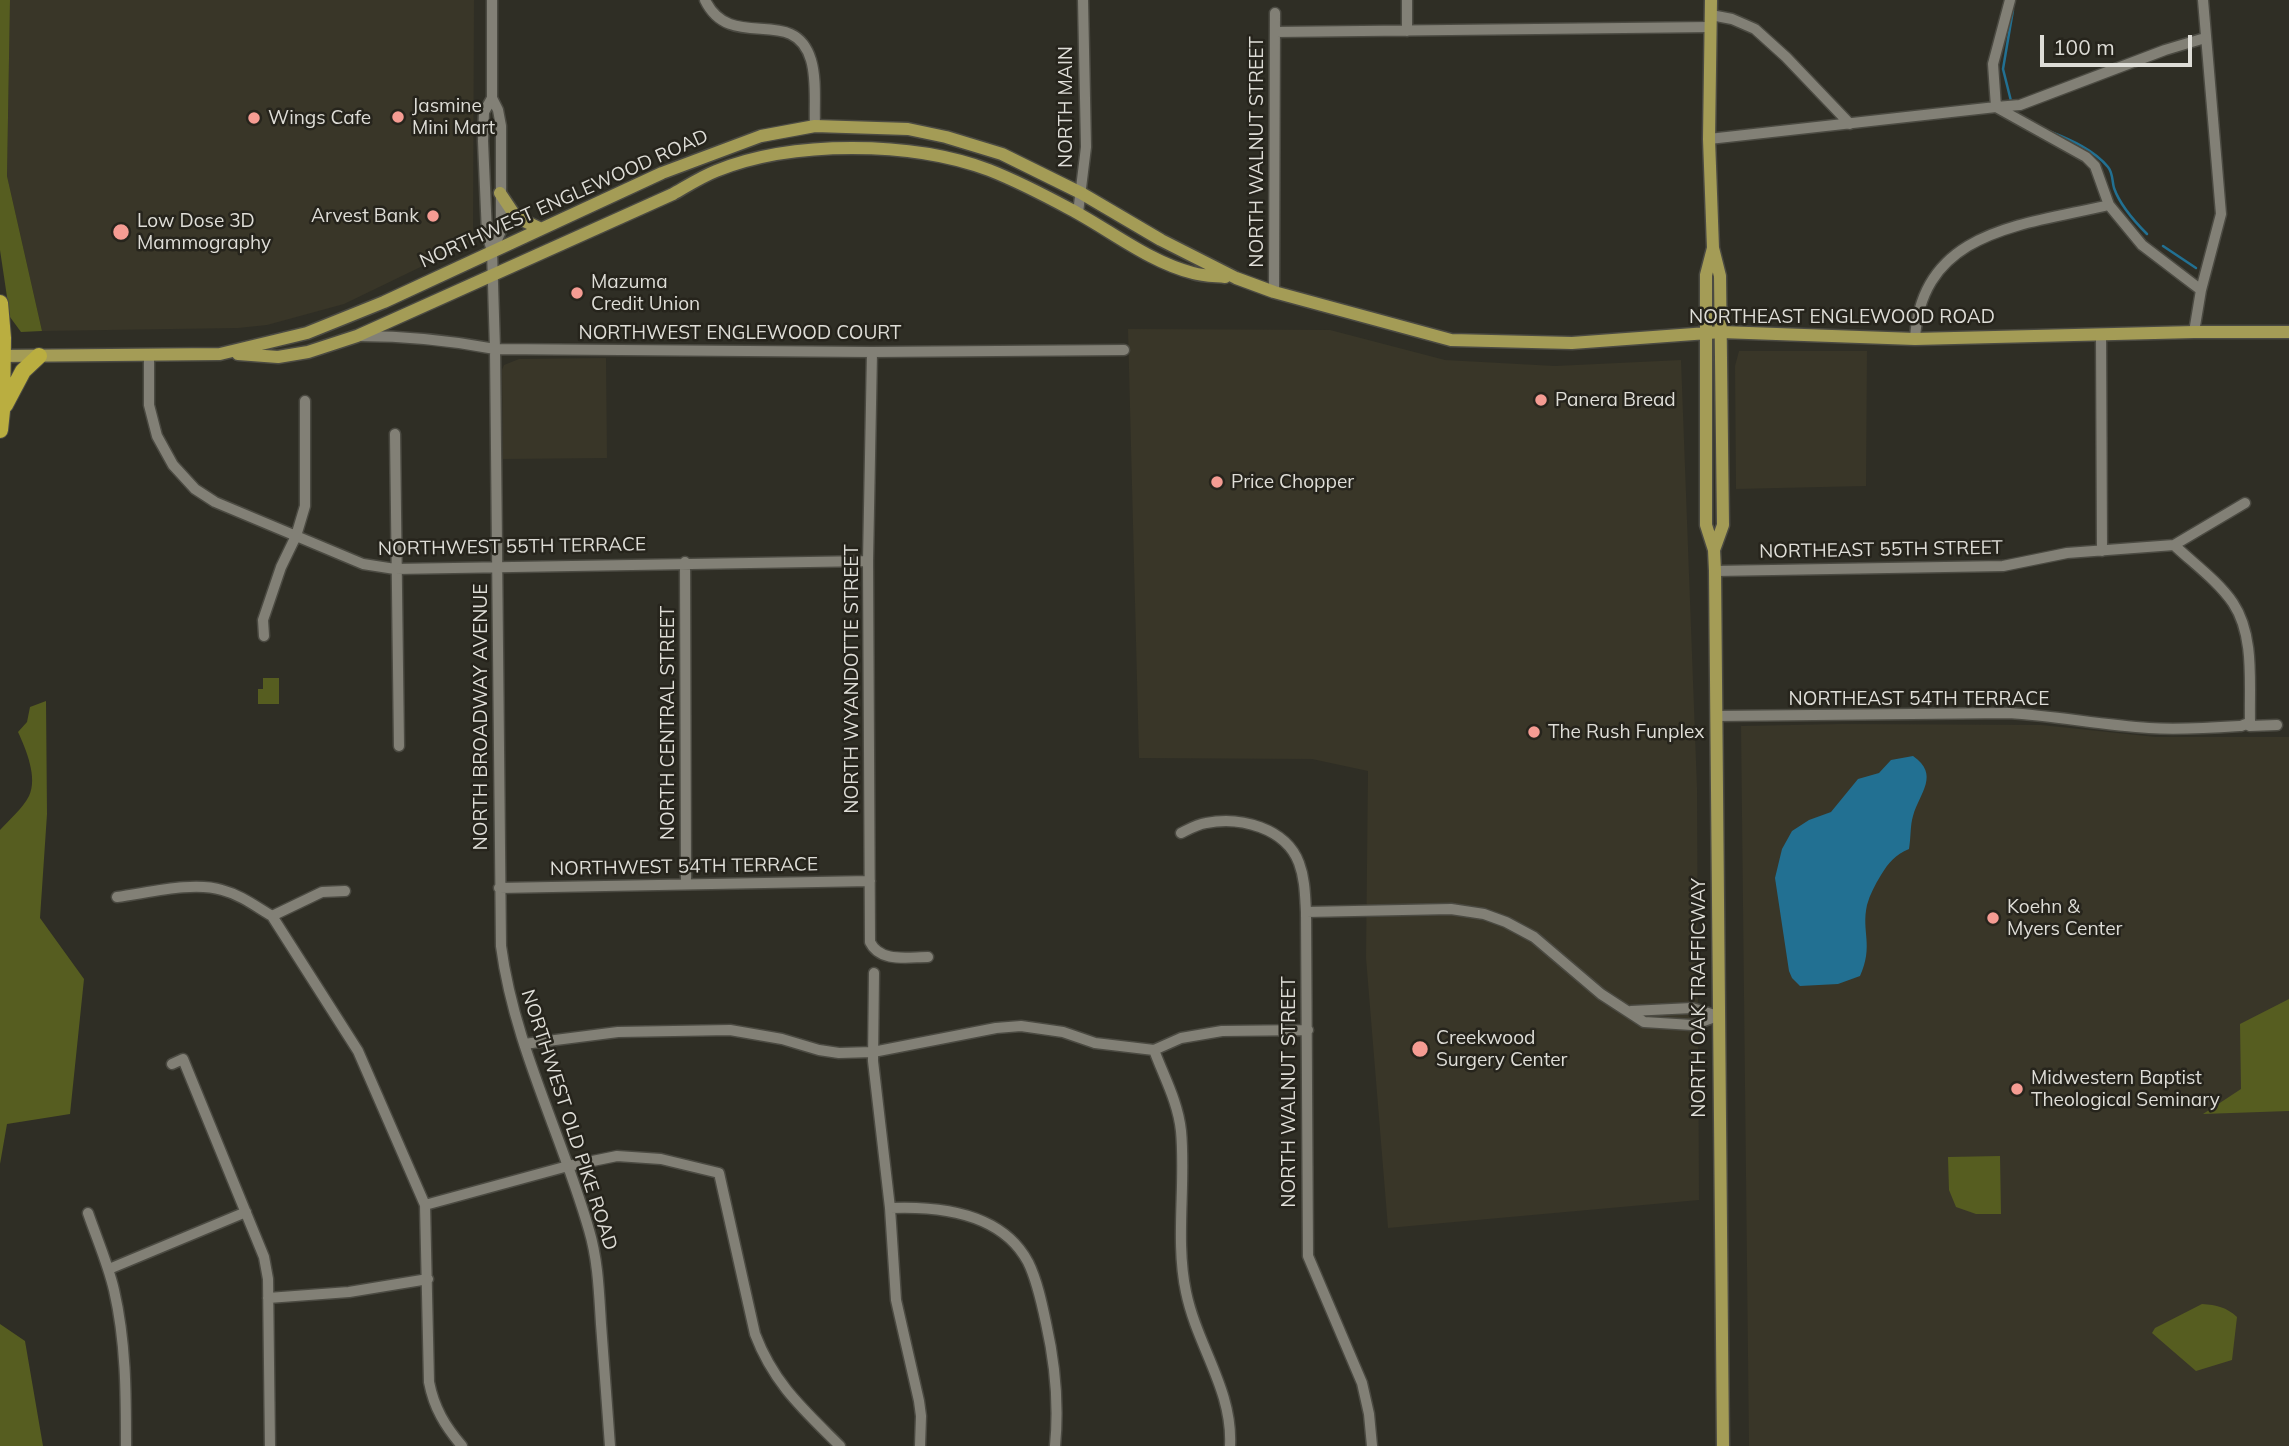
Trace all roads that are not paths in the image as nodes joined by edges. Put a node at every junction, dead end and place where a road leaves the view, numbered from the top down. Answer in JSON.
{"nodes":[{"id":1,"x":492,"y":0,"type":"edge"},
{"id":2,"x":705,"y":0,"type":"edge"},
{"id":3,"x":1083,"y":0,"type":"edge"},
{"id":4,"x":1407,"y":0,"type":"edge"},
{"id":5,"x":1711,"y":0,"type":"edge"},
{"id":6,"x":2010,"y":0,"type":"edge"},
{"id":7,"x":2203,"y":0,"type":"edge"},
{"id":8,"x":1275,"y":13,"type":"dead end"},
{"id":9,"x":1711,"y":21,"type":"junction"},
{"id":10,"x":1407,"y":31,"type":"junction"},
{"id":11,"x":1275,"y":32,"type":"junction"},
{"id":12,"x":2205,"y":38,"type":"junction"},
{"id":13,"x":492,"y":98,"type":"junction"},
{"id":14,"x":1996,"y":107,"type":"junction"},
{"id":15,"x":1850,"y":124,"type":"junction"},
{"id":16,"x":815,"y":126,"type":"junction"},
{"id":17,"x":1709,"y":139,"type":"junction"},
{"id":18,"x":500,"y":193,"type":"junction"},
{"id":19,"x":1081,"y":193,"type":"junction"},
{"id":20,"x":2109,"y":205,"type":"junction"},
{"id":21,"x":1078,"y":213,"type":"junction"},
{"id":22,"x":541,"y":229,"type":"junction"},
{"id":23,"x":1713,"y":248,"type":"junction"},
{"id":24,"x":492,"y":251,"type":"junction"},
{"id":25,"x":492,"y":275,"type":"junction"},
{"id":26,"x":1236,"y":278,"type":"junction"},
{"id":27,"x":2201,"y":290,"type":"junction"},
{"id":28,"x":1274,"y":292,"type":"junction"},
{"id":29,"x":0,"y":303,"type":"edge"},
{"id":30,"x":1721,"y":332,"type":"junction"},
{"id":31,"x":2194,"y":332,"type":"junction"},
{"id":32,"x":2289,"y":332,"type":"edge"},
{"id":33,"x":1706,"y":333,"type":"junction"},
{"id":34,"x":2101,"y":336,"type":"junction"},
{"id":35,"x":357,"y":337,"type":"junction"},
{"id":36,"x":1915,"y":339,"type":"junction"},
{"id":37,"x":495,"y":349,"type":"junction"},
{"id":38,"x":1124,"y":350,"type":"dead end"},
{"id":39,"x":872,"y":352,"type":"junction"},
{"id":40,"x":227,"y":353,"type":"junction"},
{"id":41,"x":1,"y":356,"type":"edge"},
{"id":42,"x":39,"y":356,"type":"junction"},
{"id":43,"x":149,"y":356,"type":"junction"},
{"id":44,"x":305,"y":401,"type":"dead end"},
{"id":45,"x":2,"y":411,"type":"junction"},
{"id":46,"x":0,"y":430,"type":"edge"},
{"id":47,"x":395,"y":434,"type":"dead end"},
{"id":48,"x":2245,"y":503,"type":"dead end"},
{"id":49,"x":296,"y":536,"type":"junction"},
{"id":50,"x":2174,"y":545,"type":"junction"},
{"id":51,"x":1714,"y":550,"type":"junction"},
{"id":52,"x":2102,"y":551,"type":"junction"},
{"id":53,"x":868,"y":561,"type":"junction"},
{"id":54,"x":685,"y":562,"type":"junction"},
{"id":55,"x":497,"y":567,"type":"junction"},
{"id":56,"x":395,"y":569,"type":"junction"},
{"id":57,"x":1715,"y":571,"type":"junction"},
{"id":58,"x":264,"y":636,"type":"dead end"},
{"id":59,"x":1716,"y":716,"type":"junction"},
{"id":60,"x":2246,"y":723,"type":"junction"},
{"id":61,"x":2277,"y":725,"type":"dead end"},
{"id":62,"x":399,"y":746,"type":"dead end"},
{"id":63,"x":1181,"y":833,"type":"dead end"},
{"id":64,"x":870,"y":881,"type":"junction"},
{"id":65,"x":686,"y":884,"type":"junction"},
{"id":66,"x":499,"y":888,"type":"junction"},
{"id":67,"x":345,"y":891,"type":"dead end"},
{"id":68,"x":117,"y":897,"type":"dead end"},
{"id":69,"x":1306,"y":912,"type":"junction"},
{"id":70,"x":272,"y":916,"type":"junction"},
{"id":71,"x":928,"y":957,"type":"dead end"},
{"id":72,"x":874,"y":973,"type":"dead end"},
{"id":73,"x":1631,"y":1012,"type":"junction"},
{"id":74,"x":1718,"y":1016,"type":"junction"},
{"id":75,"x":1308,"y":1030,"type":"junction"},
{"id":76,"x":524,"y":1044,"type":"junction"},
{"id":77,"x":1154,"y":1050,"type":"junction"},
{"id":78,"x":873,"y":1052,"type":"junction"},
{"id":79,"x":173,"y":1063,"type":"dead end"},
{"id":80,"x":568,"y":1166,"type":"junction"},
{"id":81,"x":425,"y":1205,"type":"junction"},
{"id":82,"x":890,"y":1208,"type":"junction"},
{"id":83,"x":246,"y":1212,"type":"junction"},
{"id":84,"x":88,"y":1213,"type":"dead end"},
{"id":85,"x":108,"y":1269,"type":"junction"},
{"id":86,"x":428,"y":1279,"type":"junction"},
{"id":87,"x":268,"y":1298,"type":"junction"},
{"id":88,"x":126,"y":1446,"type":"edge"},
{"id":89,"x":270,"y":1446,"type":"edge"},
{"id":90,"x":462,"y":1446,"type":"edge"},
{"id":91,"x":610,"y":1446,"type":"edge"},
{"id":92,"x":840,"y":1446,"type":"edge"},
{"id":93,"x":920,"y":1446,"type":"edge"},
{"id":94,"x":1055,"y":1446,"type":"edge"},
{"id":95,"x":1230,"y":1446,"type":"edge"},
{"id":96,"x":1372,"y":1446,"type":"edge"},
{"id":97,"x":1723,"y":1446,"type":"edge"}],
"edges":[{"from":1,"to":13,"type":"street","name":"NORTH BROADWAY AVENUE"},
{"from":2,"to":16,"type":"street"},
{"from":3,"to":19,"type":"street","name":"NORTH MAIN"},
{"from":4,"to":10,"type":"street"},
{"from":5,"to":9,"type":"main road","name":"NORTH OAK TRAFFICWAY"},
{"from":6,"to":14,"type":"street"},
{"from":7,"to":12,"type":"street"},
{"from":8,"to":11,"type":"street","name":"NORTH WALNUT STREET"},
{"from":9,"to":10,"type":"street"},
{"from":9,"to":15,"type":"street"},
{"from":9,"to":17,"type":"main road","name":"NORTH OAK TRAFFICWAY"},
{"from":10,"to":11,"type":"street"},
{"from":11,"to":28,"type":"street","name":"NORTH WALNUT STREET"},
{"from":12,"to":14,"type":"street"},
{"from":12,"to":27,"type":"street"},
{"from":13,"to":18,"type":"street","name":"NORTH BROADWAY AVENUE"},
{"from":13,"to":24,"type":"street","name":"NORTH BROADWAY AVENUE"},
{"from":14,"to":15,"type":"street"},
{"from":14,"to":20,"type":"street"},
{"from":15,"to":17,"type":"street"},
{"from":16,"to":19,"type":"main road","name":"NORTHWEST ENGLEWOOD ROAD"},
{"from":16,"to":22,"type":"main road","name":"NORTHWEST ENGLEWOOD ROAD"},
{"from":17,"to":23,"type":"main road","name":"NORTH OAK TRAFFICWAY"},
{"from":18,"to":22,"type":"main road"},
{"from":18,"to":24,"type":"street","name":"NORTH BROADWAY AVENUE"},
{"from":19,"to":21,"type":"street","name":"NORTH MAIN"},
{"from":19,"to":26,"type":"main road","name":"NORTHEAST ENGLEWOOD ROAD"},
{"from":20,"to":27,"type":"street"},
{"from":20,"to":36,"type":"street"},
{"from":21,"to":25,"type":"main road","name":"NORTHWEST ENGLEWOOD ROAD"},
{"from":21,"to":26,"type":"main road","name":"NORTHEAST ENGLEWOOD ROAD"},
{"from":22,"to":24,"type":"main road","name":"NORTHWEST ENGLEWOOD ROAD"},
{"from":23,"to":30,"type":"main road","name":"NORTH OAK TRAFFICWAY"},
{"from":23,"to":33,"type":"main road","name":"NORTH OAK TRAFFICWAY"},
{"from":24,"to":25,"type":"street","name":"NORTH BROADWAY AVENUE"},
{"from":24,"to":40,"type":"main road","name":"NORTHWEST ENGLEWOOD ROAD"},
{"from":25,"to":35,"type":"main road","name":"NORTHWEST ENGLEWOOD ROAD"},
{"from":25,"to":37,"type":"street","name":"NORTH BROADWAY AVENUE"},
{"from":26,"to":28,"type":"main road","name":"NORTHEAST ENGLEWOOD ROAD"},
{"from":27,"to":31,"type":"street"},
{"from":28,"to":33,"type":"main road","name":"NORTHEAST ENGLEWOOD ROAD"},
{"from":29,"to":41,"type":"highway"},
{"from":30,"to":33,"type":"main road","name":"NORTHEAST ENGLEWOOD ROAD"},
{"from":30,"to":36,"type":"main road","name":"NORTHEAST ENGLEWOOD ROAD"},
{"from":30,"to":51,"type":"main road","name":"NORTH OAK TRAFFICWAY"},
{"from":31,"to":32,"type":"main road","name":"NORTHEAST ENGLEWOOD ROAD"},
{"from":31,"to":34,"type":"main road","name":"NORTHEAST ENGLEWOOD ROAD"},
{"from":33,"to":51,"type":"main road","name":"NORTH OAK TRAFFICWAY"},
{"from":34,"to":36,"type":"main road","name":"NORTHEAST ENGLEWOOD ROAD"},
{"from":34,"to":52,"type":"street"},
{"from":35,"to":37,"type":"street","name":"NORTHWEST ENGLEWOOD COURT"},
{"from":35,"to":40,"type":"main road","name":"NORTHWEST ENGLEWOOD ROAD"},
{"from":37,"to":39,"type":"street","name":"NORTHWEST ENGLEWOOD COURT"},
{"from":37,"to":55,"type":"street","name":"NORTH BROADWAY AVENUE"},
{"from":38,"to":39,"type":"street","name":"NORTHWEST ENGLEWOOD COURT"},
{"from":39,"to":53,"type":"street","name":"NORTH WYANDOTTE STREET"},
{"from":40,"to":43,"type":"main road","name":"NORTHWEST ENGLEWOOD ROAD"},
{"from":41,"to":42,"type":"main road","name":"NORTHWEST ENGLEWOOD ROAD"},
{"from":41,"to":45,"type":"highway"},
{"from":42,"to":43,"type":"main road","name":"NORTHWEST ENGLEWOOD ROAD"},
{"from":42,"to":45,"type":"highway"},
{"from":43,"to":49,"type":"street","name":"NORTHWEST 55TH TERRACE"},
{"from":44,"to":49,"type":"street"},
{"from":45,"to":46,"type":"highway"},
{"from":47,"to":56,"type":"street"},
{"from":48,"to":50,"type":"street","name":"NORTHEAST 55TH STREET"},
{"from":49,"to":56,"type":"street","name":"NORTHWEST 55TH TERRACE"},
{"from":49,"to":58,"type":"street"},
{"from":50,"to":52,"type":"street","name":"NORTHEAST 55TH STREET"},
{"from":50,"to":60,"type":"street"},
{"from":51,"to":57,"type":"main road","name":"NORTH OAK TRAFFICWAY"},
{"from":52,"to":57,"type":"street","name":"NORTHEAST 55TH STREET"},
{"from":53,"to":54,"type":"street","name":"NORTHWEST 55TH TERRACE"},
{"from":53,"to":64,"type":"street","name":"NORTH WYANDOTTE STREET"},
{"from":54,"to":55,"type":"street","name":"NORTHWEST 55TH TERRACE"},
{"from":54,"to":65,"type":"street","name":"NORTH CENTRAL STREET"},
{"from":55,"to":56,"type":"street","name":"NORTHWEST 55TH TERRACE"},
{"from":55,"to":66,"type":"street","name":"NORTH BROADWAY AVENUE"},
{"from":56,"to":62,"type":"street"},
{"from":57,"to":59,"type":"main road","name":"NORTH OAK TRAFFICWAY"},
{"from":59,"to":60,"type":"street","name":"NORTHEAST 54TH TERRACE"},
{"from":59,"to":74,"type":"main road","name":"NORTH OAK TRAFFICWAY"},
{"from":60,"to":61,"type":"street","name":"NORTHEAST 54TH TERRACE"},
{"from":63,"to":69,"type":"street","name":"NORTH WALNUT STREET"},
{"from":64,"to":65,"type":"street","name":"NORTHWEST 54TH TERRACE"},
{"from":64,"to":71,"type":"street","name":"NORTH WYANDOTTE STREET"},
{"from":65,"to":66,"type":"street","name":"NORTHWEST 54TH TERRACE"},
{"from":66,"to":76,"type":"street","name":"NORTHWEST OLD PIKE ROAD"},
{"from":67,"to":70,"type":"street"},
{"from":68,"to":70,"type":"street"},
{"from":69,"to":73,"type":"street"},
{"from":69,"to":75,"type":"street","name":"NORTH WALNUT STREET"},
{"from":70,"to":81,"type":"street"},
{"from":72,"to":78,"type":"street"},
{"from":73,"to":74,"type":"street"},
{"from":73,"to":74,"type":"street"},
{"from":74,"to":97,"type":"main road","name":"NORTH OAK TRAFFICWAY"},
{"from":75,"to":77,"type":"street"},
{"from":75,"to":96,"type":"street","name":"NORTH WALNUT STREET"},
{"from":76,"to":78,"type":"street"},
{"from":76,"to":80,"type":"street","name":"NORTHWEST OLD PIKE ROAD"},
{"from":77,"to":78,"type":"street"},
{"from":77,"to":95,"type":"street"},
{"from":78,"to":82,"type":"street"},
{"from":79,"to":83,"type":"street"},
{"from":80,"to":81,"type":"street"},
{"from":80,"to":91,"type":"street","name":"NORTHWEST OLD PIKE ROAD"},
{"from":80,"to":92,"type":"street"},
{"from":81,"to":86,"type":"street"},
{"from":82,"to":93,"type":"street"},
{"from":82,"to":94,"type":"street"},
{"from":83,"to":85,"type":"street"},
{"from":83,"to":87,"type":"street"},
{"from":84,"to":85,"type":"street"},
{"from":85,"to":88,"type":"street"},
{"from":86,"to":87,"type":"street"},
{"from":86,"to":90,"type":"street"},
{"from":87,"to":89,"type":"street"}]}
